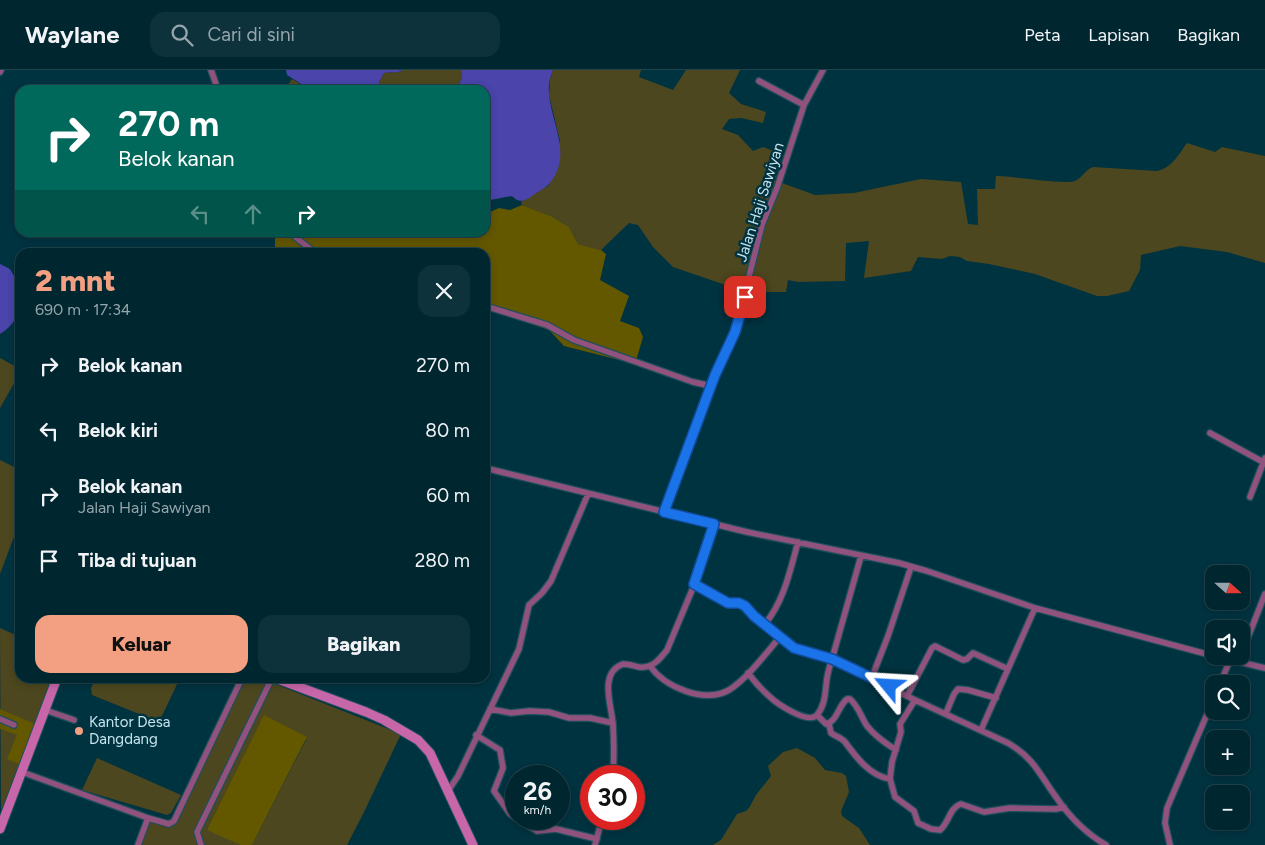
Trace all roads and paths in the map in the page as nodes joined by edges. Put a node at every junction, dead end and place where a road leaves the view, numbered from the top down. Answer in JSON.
{"nodes":[{"id":1,"x":211,"y":70,"type":"edge"},
{"id":2,"x":823,"y":70,"type":"edge"},
{"id":3,"x":760,"y":81,"type":"dead end"},
{"id":4,"x":216,"y":85,"type":"edge"},
{"id":5,"x":804,"y":105,"type":"junction"},
{"id":6,"x":294,"y":237,"type":"edge"},
{"id":7,"x":310,"y":248,"type":"edge"},
{"id":8,"x":490,"y":308,"type":"edge"},
{"id":9,"x":711,"y":386,"type":"junction"},
{"id":10,"x":1210,"y":433,"type":"dead end"},
{"id":11,"x":1264,"y":460,"type":"edge"},
{"id":12,"x":490,"y":469,"type":"edge"},
{"id":13,"x":588,"y":494,"type":"junction"},
{"id":14,"x":1250,"y":497,"type":"dead end"},
{"id":15,"x":664,"y":512,"type":"junction"},
{"id":16,"x":714,"y":524,"type":"junction"},
{"id":17,"x":798,"y":542,"type":"junction"},
{"id":18,"x":861,"y":556,"type":"junction"},
{"id":19,"x":911,"y":567,"type":"junction"},
{"id":20,"x":694,"y":584,"type":"junction"},
{"id":21,"x":1265,"y":594,"type":"edge"},
{"id":22,"x":1035,"y":608,"type":"junction"},
{"id":23,"x":765,"y":624,"type":"junction"},
{"id":24,"x":1250,"y":632,"type":"edge"},
{"id":25,"x":780,"y":637,"type":"junction"},
{"id":26,"x":1205,"y":654,"type":"edge"},
{"id":27,"x":832,"y":659,"type":"junction"},
{"id":28,"x":1250,"y":662,"type":"edge"},
{"id":29,"x":650,"y":666,"type":"junction"},
{"id":30,"x":1265,"y":668,"type":"edge"},
{"id":31,"x":1008,"y":669,"type":"junction"},
{"id":32,"x":748,"y":673,"type":"junction"},
{"id":33,"x":872,"y":677,"type":"junction"},
{"id":34,"x":55,"y":683,"type":"edge"},
{"id":35,"x":240,"y":683,"type":"edge"},
{"id":36,"x":271,"y":683,"type":"edge"},
{"id":37,"x":287,"y":683,"type":"edge"},
{"id":38,"x":907,"y":696,"type":"junction"},
{"id":39,"x":996,"y":698,"type":"junction"},
{"id":40,"x":915,"y":700,"type":"junction"},
{"id":41,"x":490,"y":709,"type":"junction"},
{"id":42,"x":45,"y":710,"type":"junction"},
{"id":43,"x":946,"y":713,"type":"junction"},
{"id":44,"x":817,"y":715,"type":"junction"},
{"id":45,"x":0,"y":720,"type":"edge"},
{"id":46,"x":74,"y":720,"type":"dead end"},
{"id":47,"x":1205,"y":720,"type":"edge"},
{"id":48,"x":613,"y":724,"type":"junction"},
{"id":49,"x":829,"y":724,"type":"junction"},
{"id":50,"x":14,"y":725,"type":"dead end"},
{"id":51,"x":982,"y":730,"type":"junction"},
{"id":52,"x":476,"y":735,"type":"junction"},
{"id":53,"x":896,"y":750,"type":"junction"},
{"id":54,"x":613,"y":765,"type":"edge"},
{"id":55,"x":22,"y":772,"type":"junction"},
{"id":56,"x":890,"y":778,"type":"junction"},
{"id":57,"x":448,"y":791,"type":"junction"},
{"id":58,"x":505,"y":807,"type":"edge"},
{"id":59,"x":1064,"y":807,"type":"junction"},
{"id":60,"x":148,"y":818,"type":"junction"},
{"id":61,"x":0,"y":829,"type":"edge"},
{"id":62,"x":559,"y":830,"type":"edge"},
{"id":63,"x":596,"y":842,"type":"edge"},
{"id":64,"x":138,"y":845,"type":"edge"},
{"id":65,"x":201,"y":845,"type":"edge"},
{"id":66,"x":473,"y":845,"type":"edge"},
{"id":67,"x":1106,"y":845,"type":"edge"},
{"id":68,"x":1170,"y":845,"type":"edge"}],
"edges":[{"from":1,"to":4,"type":"street"},
{"from":2,"to":5,"type":"street","name":"Jalan Haji Sawiyan"},
{"from":3,"to":5,"type":"street"},
{"from":5,"to":9,"type":"street","name":"Jalan Haji Sawiyan"},
{"from":6,"to":7,"type":"street"},
{"from":8,"to":9,"type":"street"},
{"from":9,"to":15,"type":"street","name":"Jalan Haji Sawiyan"},
{"from":10,"to":11,"type":"street"},
{"from":11,"to":14,"type":"street"},
{"from":12,"to":13,"type":"street"},
{"from":13,"to":15,"type":"street"},
{"from":13,"to":41,"type":"street"},
{"from":15,"to":16,"type":"street"},
{"from":16,"to":17,"type":"street"},
{"from":16,"to":20,"type":"street"},
{"from":17,"to":18,"type":"street"},
{"from":17,"to":23,"type":"street"},
{"from":18,"to":19,"type":"street"},
{"from":18,"to":27,"type":"street"},
{"from":19,"to":22,"type":"street"},
{"from":19,"to":33,"type":"street"},
{"from":20,"to":23,"type":"street"},
{"from":20,"to":29,"type":"street"},
{"from":21,"to":24,"type":"street"},
{"from":22,"to":26,"type":"street"},
{"from":22,"to":31,"type":"street"},
{"from":23,"to":25,"type":"street"},
{"from":25,"to":27,"type":"street"},
{"from":25,"to":32,"type":"street"},
{"from":27,"to":33,"type":"street"},
{"from":27,"to":44,"type":"street"},
{"from":28,"to":30,"type":"street"},
{"from":29,"to":32,"type":"street"},
{"from":29,"to":48,"type":"street"},
{"from":31,"to":38,"type":"street"},
{"from":31,"to":39,"type":"street"},
{"from":32,"to":44,"type":"street"},
{"from":33,"to":38,"type":"street"},
{"from":34,"to":42,"type":"street"},
{"from":35,"to":60,"type":"street"},
{"from":36,"to":65,"type":"street"},
{"from":37,"to":57,"type":"street"},
{"from":38,"to":40,"type":"street"},
{"from":39,"to":43,"type":"street"},
{"from":39,"to":51,"type":"street"},
{"from":40,"to":43,"type":"street"},
{"from":40,"to":53,"type":"street"},
{"from":41,"to":48,"type":"street"},
{"from":41,"to":52,"type":"street"},
{"from":42,"to":46,"type":"street"},
{"from":42,"to":55,"type":"street"},
{"from":43,"to":51,"type":"street"},
{"from":44,"to":49,"type":"street"},
{"from":45,"to":50,"type":"street"},
{"from":47,"to":68,"type":"street"},
{"from":48,"to":54,"type":"street"},
{"from":49,"to":53,"type":"street"},
{"from":49,"to":56,"type":"street"},
{"from":51,"to":59,"type":"street"},
{"from":52,"to":57,"type":"street"},
{"from":52,"to":58,"type":"street"},
{"from":53,"to":56,"type":"street"},
{"from":55,"to":60,"type":"street"},
{"from":55,"to":61,"type":"street"},
{"from":56,"to":59,"type":"street"},
{"from":57,"to":66,"type":"street"},
{"from":59,"to":67,"type":"street"},
{"from":60,"to":64,"type":"street"},
{"from":62,"to":63,"type":"street"}]}
